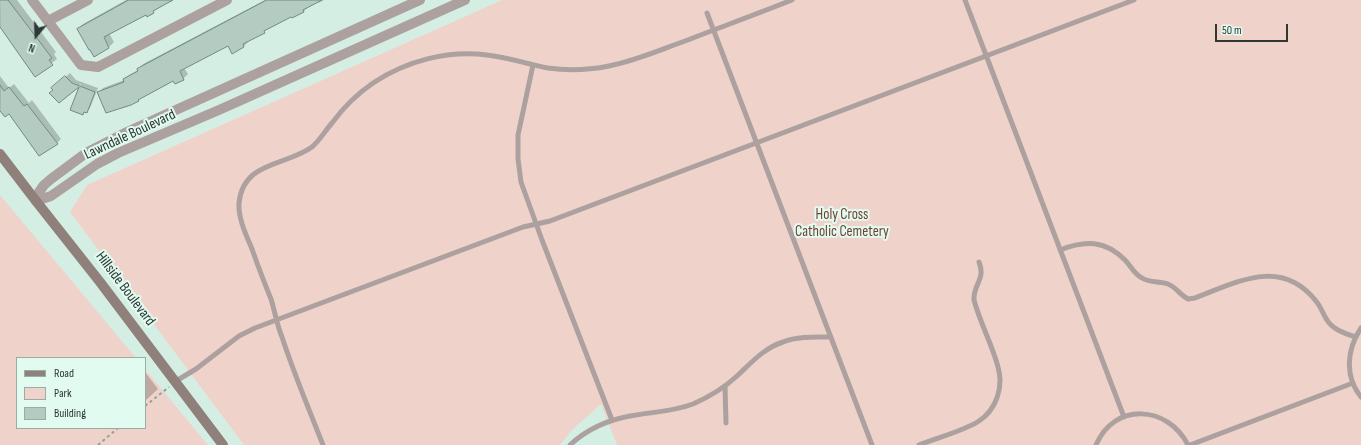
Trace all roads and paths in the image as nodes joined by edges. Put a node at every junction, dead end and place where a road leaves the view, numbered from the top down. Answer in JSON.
{"nodes":[{"id":1,"x":32,"y":0,"type":"edge"},
{"id":2,"x":88,"y":0,"type":"edge"},
{"id":3,"x":227,"y":0,"type":"edge"},
{"id":4,"x":420,"y":0,"type":"edge"},
{"id":5,"x":465,"y":0,"type":"edge"},
{"id":6,"x":792,"y":0,"type":"edge"},
{"id":7,"x":965,"y":0,"type":"edge"},
{"id":8,"x":1134,"y":0,"type":"edge"},
{"id":9,"x":707,"y":13,"type":"dead end"},
{"id":10,"x":48,"y":21,"type":"junction"},
{"id":11,"x":713,"y":30,"type":"junction"},
{"id":12,"x":986,"y":56,"type":"junction"},
{"id":13,"x":533,"y":65,"type":"junction"},
{"id":14,"x":757,"y":142,"type":"junction"},
{"id":15,"x":0,"y":154,"type":"edge"},
{"id":16,"x":36,"y":201,"type":"junction"},
{"id":17,"x":536,"y":224,"type":"junction"},
{"id":18,"x":1060,"y":250,"type":"junction"},
{"id":19,"x":979,"y":262,"type":"dead end"},
{"id":20,"x":277,"y":320,"type":"junction"},
{"id":21,"x":1361,"y":328,"type":"edge"},
{"id":22,"x":831,"y":337,"type":"junction"},
{"id":23,"x":1355,"y":337,"type":"junction"},
{"id":24,"x":176,"y":381,"type":"junction"},
{"id":25,"x":1353,"y":383,"type":"junction"},
{"id":26,"x":725,"y":386,"type":"junction"},
{"id":27,"x":1361,"y":397,"type":"edge"},
{"id":28,"x":146,"y":405,"type":"edge"},
{"id":29,"x":1124,"y":417,"type":"junction"},
{"id":30,"x":612,"y":420,"type":"junction"},
{"id":31,"x":726,"y":423,"type":"dead end"},
{"id":32,"x":117,"y":429,"type":"edge"},
{"id":33,"x":98,"y":445,"type":"edge"},
{"id":34,"x":223,"y":445,"type":"edge"},
{"id":35,"x":323,"y":445,"type":"edge"},
{"id":36,"x":570,"y":445,"type":"edge"},
{"id":37,"x":872,"y":445,"type":"edge"},
{"id":38,"x":919,"y":445,"type":"edge"},
{"id":39,"x":1096,"y":445,"type":"edge"},
{"id":40,"x":1189,"y":445,"type":"edge"}],
"edges":[{"from":1,"to":10,"type":"street"},
{"from":2,"to":10,"type":"street"},
{"from":3,"to":10,"type":"street"},
{"from":4,"to":16,"type":"street","name":"Lawndale Boulevard"},
{"from":5,"to":16,"type":"street","name":"Lawndale Boulevard"},
{"from":6,"to":11,"type":"lane"},
{"from":7,"to":12,"type":"lane"},
{"from":8,"to":12,"type":"lane"},
{"from":9,"to":11,"type":"lane"},
{"from":11,"to":13,"type":"lane"},
{"from":11,"to":14,"type":"lane"},
{"from":12,"to":14,"type":"lane"},
{"from":12,"to":18,"type":"lane"},
{"from":13,"to":17,"type":"lane"},
{"from":13,"to":20,"type":"lane"},
{"from":14,"to":17,"type":"lane"},
{"from":14,"to":22,"type":"lane"},
{"from":15,"to":16,"type":"main road","name":"Hillside Boulevard"},
{"from":16,"to":24,"type":"main road","name":"Hillside Boulevard"},
{"from":17,"to":20,"type":"lane"},
{"from":17,"to":30,"type":"lane"},
{"from":18,"to":23,"type":"lane"},
{"from":18,"to":29,"type":"lane"},
{"from":19,"to":38,"type":"lane"},
{"from":20,"to":24,"type":"lane"},
{"from":20,"to":35,"type":"lane"},
{"from":21,"to":23,"type":"lane"},
{"from":22,"to":26,"type":"lane"},
{"from":22,"to":37,"type":"lane"},
{"from":23,"to":25,"type":"lane"},
{"from":24,"to":28,"type":"path"},
{"from":24,"to":34,"type":"main road","name":"Hillside Boulevard"},
{"from":25,"to":27,"type":"lane"},
{"from":25,"to":40,"type":"lane"},
{"from":26,"to":30,"type":"lane"},
{"from":26,"to":31,"type":"lane"},
{"from":29,"to":39,"type":"lane"},
{"from":29,"to":40,"type":"lane"},
{"from":30,"to":36,"type":"lane"},
{"from":32,"to":33,"type":"path"}]}
